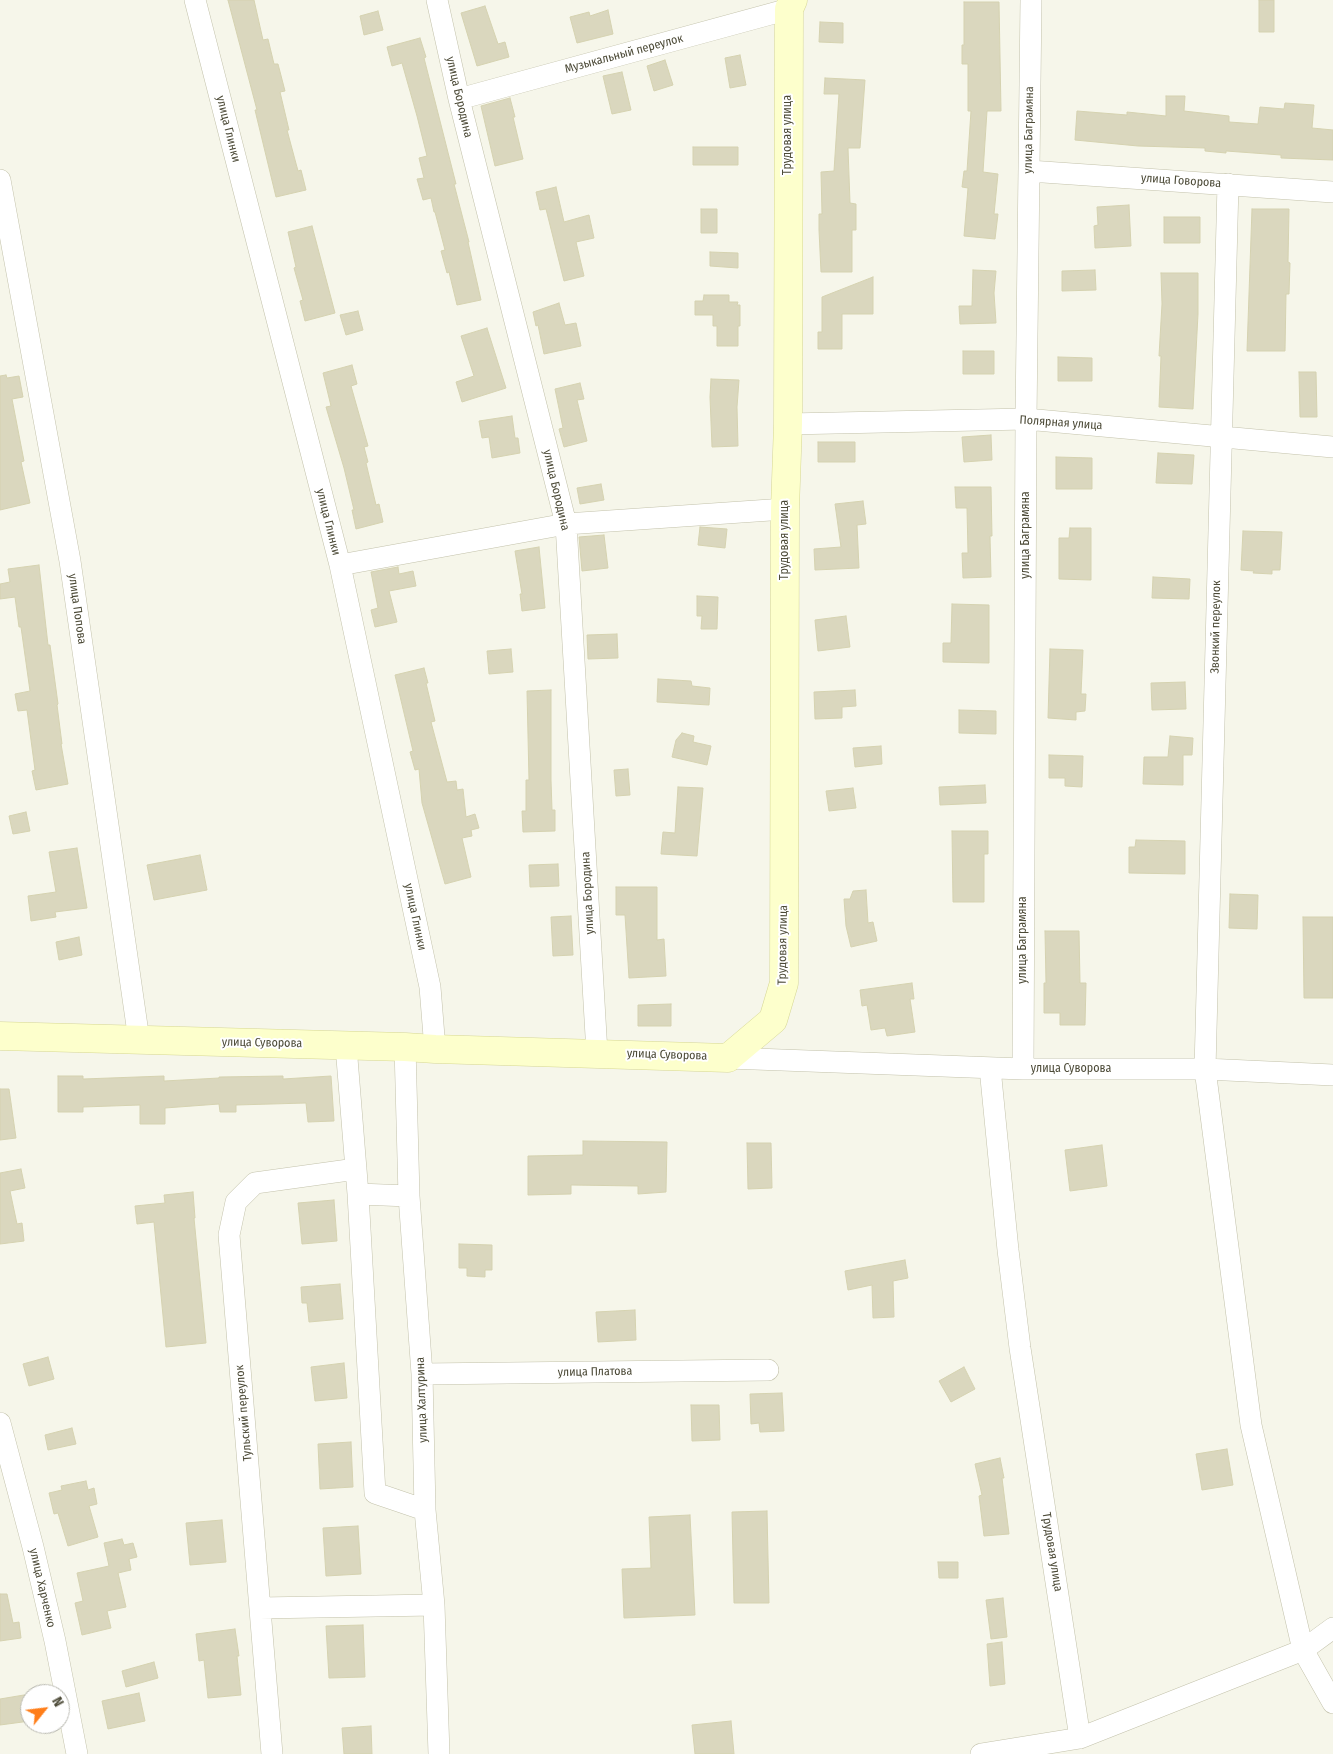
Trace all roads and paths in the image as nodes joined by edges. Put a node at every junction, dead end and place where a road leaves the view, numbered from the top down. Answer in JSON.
{"nodes":[{"id":1,"x":195,"y":0,"type":"edge"},
{"id":2,"x":437,"y":0,"type":"edge"},
{"id":3,"x":1031,"y":0,"type":"edge"},
{"id":4,"x":791,"y":5,"type":"edge"},
{"id":5,"x":459,"y":99,"type":"junction"},
{"id":6,"x":1029,"y":171,"type":"junction"},
{"id":7,"x":0,"y":180,"type":"edge"},
{"id":8,"x":1228,"y":184,"type":"junction"},
{"id":9,"x":1333,"y":192,"type":"edge"},
{"id":10,"x":1026,"y":419,"type":"junction"},
{"id":11,"x":788,"y":424,"type":"junction"},
{"id":12,"x":1220,"y":436,"type":"junction"},
{"id":13,"x":1333,"y":447,"type":"edge"},
{"id":14,"x":785,"y":509,"type":"junction"},
{"id":15,"x":566,"y":524,"type":"junction"},
{"id":16,"x":340,"y":566,"type":"junction"},
{"id":17,"x":0,"y":1036,"type":"edge"},
{"id":18,"x":138,"y":1040,"type":"junction"},
{"id":19,"x":346,"y":1046,"type":"junction"},
{"id":20,"x":405,"y":1047,"type":"junction"},
{"id":21,"x":435,"y":1049,"type":"junction"},
{"id":22,"x":597,"y":1052,"type":"junction"},
{"id":23,"x":728,"y":1058,"type":"junction"},
{"id":24,"x":990,"y":1068,"type":"junction"},
{"id":25,"x":1023,"y":1069,"type":"junction"},
{"id":26,"x":1205,"y":1069,"type":"junction"},
{"id":27,"x":1333,"y":1075,"type":"edge"},
{"id":28,"x":356,"y":1169,"type":"junction"},
{"id":29,"x":358,"y":1194,"type":"junction"},
{"id":30,"x":409,"y":1196,"type":"junction"},
{"id":31,"x":768,"y":1370,"type":"dead end"},
{"id":32,"x":422,"y":1374,"type":"junction"},
{"id":33,"x":0,"y":1423,"type":"edge"},
{"id":34,"x":425,"y":1510,"type":"junction"},
{"id":35,"x":434,"y":1605,"type":"junction"},
{"id":36,"x":260,"y":1608,"type":"junction"},
{"id":37,"x":1333,"y":1628,"type":"edge"},
{"id":38,"x":1303,"y":1650,"type":"junction"},
{"id":39,"x":1333,"y":1703,"type":"edge"},
{"id":40,"x":1080,"y":1738,"type":"junction"},
{"id":41,"x":77,"y":1754,"type":"edge"},
{"id":42,"x":272,"y":1754,"type":"edge"},
{"id":43,"x":439,"y":1754,"type":"edge"},
{"id":44,"x":981,"y":1754,"type":"edge"}],
"edges":[{"from":1,"to":16,"type":"street","name":"улица Глинки"},
{"from":2,"to":5,"type":"street","name":"улица Бородина"},
{"from":3,"to":6,"type":"street","name":"улица Баграмяна"},
{"from":4,"to":5,"type":"street","name":"Музыкальный переулок"},
{"from":4,"to":11,"type":"main road","name":"Трудовая улица"},
{"from":5,"to":15,"type":"street","name":"улица Бородина"},
{"from":6,"to":8,"type":"street","name":"улица Говорова"},
{"from":6,"to":10,"type":"street","name":"улица Баграмяна"},
{"from":7,"to":18,"type":"street","name":"улица Попова"},
{"from":8,"to":9,"type":"street","name":"улица Говорова"},
{"from":8,"to":12,"type":"street","name":"Звонкий переулок"},
{"from":10,"to":11,"type":"street","name":"Полярная улица"},
{"from":10,"to":12,"type":"street","name":"Полярная улица"},
{"from":10,"to":25,"type":"street","name":"улица Баграмяна"},
{"from":11,"to":14,"type":"main road","name":"Трудовая улица"},
{"from":12,"to":13,"type":"street","name":"Полярная улица"},
{"from":12,"to":26,"type":"street","name":"Звонкий переулок"},
{"from":14,"to":15,"type":"street"},
{"from":14,"to":23,"type":"main road","name":"Трудовая улица"},
{"from":15,"to":16,"type":"street"},
{"from":15,"to":22,"type":"street","name":"улица Бородина"},
{"from":16,"to":21,"type":"street","name":"улица Глинки"},
{"from":17,"to":18,"type":"main road","name":"улица Суворова"},
{"from":18,"to":19,"type":"main road","name":"улица Суворова"},
{"from":19,"to":20,"type":"main road","name":"улица Суворова"},
{"from":19,"to":28,"type":"street"},
{"from":20,"to":21,"type":"main road","name":"улица Суворова"},
{"from":20,"to":30,"type":"street","name":"улица Халтурина"},
{"from":21,"to":22,"type":"main road","name":"улица Суворова"},
{"from":22,"to":23,"type":"main road","name":"улица Суворова"},
{"from":23,"to":24,"type":"street","name":"улица Суворова"},
{"from":24,"to":25,"type":"street","name":"улица Суворова"},
{"from":24,"to":40,"type":"street","name":"Трудовая улица"},
{"from":25,"to":26,"type":"street","name":"улица Суворова"},
{"from":26,"to":27,"type":"street","name":"улица Суворова"},
{"from":26,"to":38,"type":"street","name":"Звонкий переулок"},
{"from":28,"to":29,"type":"street"},
{"from":28,"to":36,"type":"street","name":"Тульский переулок"},
{"from":29,"to":30,"type":"street"},
{"from":29,"to":34,"type":"street"},
{"from":30,"to":32,"type":"street","name":"улица Халтурина"},
{"from":31,"to":32,"type":"street","name":"улица Платова"},
{"from":32,"to":34,"type":"street","name":"улица Халтурина"},
{"from":33,"to":41,"type":"street","name":"улица Харченко"},
{"from":34,"to":35,"type":"street","name":"улица Халтурина"},
{"from":35,"to":36,"type":"street"},
{"from":35,"to":43,"type":"street","name":"улица Халтурина"},
{"from":36,"to":42,"type":"street","name":"Тульский переулок"},
{"from":37,"to":38,"type":"street"},
{"from":38,"to":39,"type":"street"},
{"from":38,"to":40,"type":"street"},
{"from":40,"to":44,"type":"street"}]}
